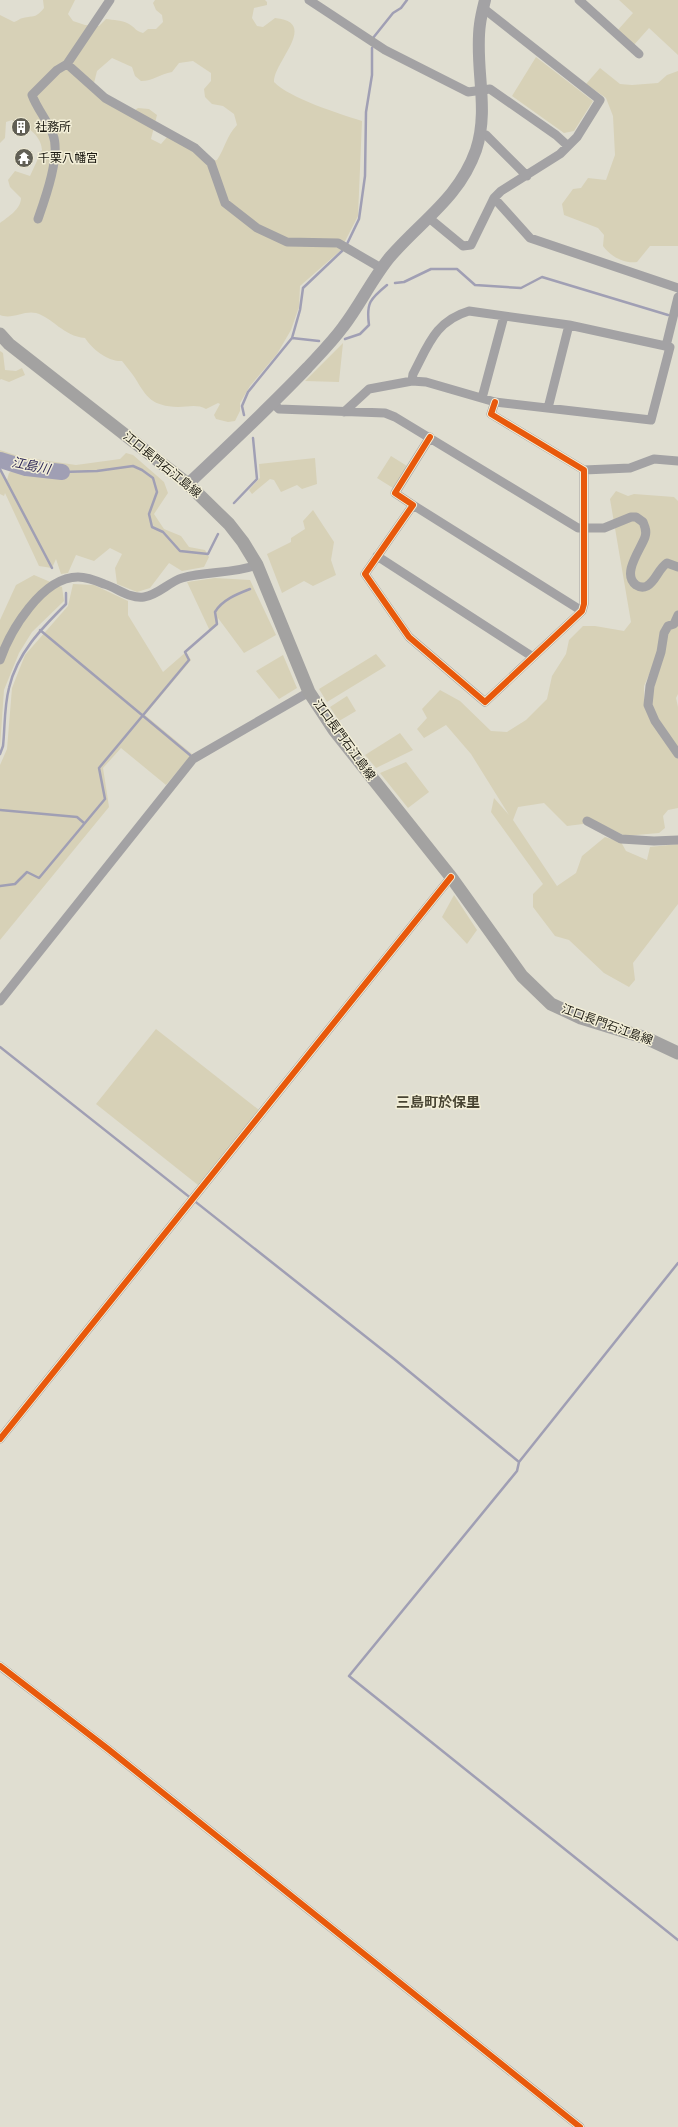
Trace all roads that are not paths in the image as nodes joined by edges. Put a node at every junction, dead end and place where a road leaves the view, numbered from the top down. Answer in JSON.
{"nodes":[{"id":1,"x":110,"y":0,"type":"edge"},
{"id":2,"x":309,"y":0,"type":"edge"},
{"id":3,"x":579,"y":0,"type":"edge"},
{"id":4,"x":484,"y":4,"type":"edge"},
{"id":5,"x":639,"y":54,"type":"dead end"},
{"id":6,"x":67,"y":64,"type":"junction"},
{"id":7,"x":481,"y":90,"type":"junction"},
{"id":8,"x":480,"y":135,"type":"junction"},
{"id":9,"x":568,"y":146,"type":"junction"},
{"id":10,"x":527,"y":176,"type":"junction"},
{"id":11,"x":494,"y":198,"type":"junction"},
{"id":12,"x":429,"y":218,"type":"junction"},
{"id":13,"x":38,"y":219,"type":"dead end"},
{"id":14,"x":381,"y":268,"type":"junction"},
{"id":15,"x":678,"y":288,"type":"edge"},
{"id":16,"x":678,"y":297,"type":"edge"},
{"id":17,"x":504,"y":316,"type":"junction"},
{"id":18,"x":569,"y":325,"type":"junction"},
{"id":19,"x":0,"y":334,"type":"edge"},
{"id":20,"x":666,"y":346,"type":"junction"},
{"id":21,"x":412,"y":381,"type":"junction"},
{"id":22,"x":482,"y":398,"type":"junction"},
{"id":23,"x":495,"y":402,"type":"junction"},
{"id":24,"x":273,"y":403,"type":"junction"},
{"id":25,"x":548,"y":408,"type":"junction"},
{"id":26,"x":344,"y":412,"type":"junction"},
{"id":27,"x":430,"y":438,"type":"junction"},
{"id":28,"x":678,"y":461,"type":"edge"},
{"id":29,"x":584,"y":470,"type":"junction"},
{"id":30,"x":188,"y":484,"type":"junction"},
{"id":31,"x":413,"y":505,"type":"junction"},
{"id":32,"x":585,"y":530,"type":"junction"},
{"id":33,"x":377,"y":556,"type":"junction"},
{"id":34,"x":257,"y":565,"type":"junction"},
{"id":35,"x":678,"y":567,"type":"edge"},
{"id":36,"x":582,"y":611,"type":"junction"},
{"id":37,"x":678,"y":615,"type":"edge"},
{"id":38,"x":533,"y":657,"type":"junction"},
{"id":39,"x":0,"y":660,"type":"edge"},
{"id":40,"x":309,"y":692,"type":"junction"},
{"id":41,"x":678,"y":754,"type":"edge"},
{"id":42,"x":587,"y":821,"type":"dead end"},
{"id":43,"x":678,"y":840,"type":"edge"},
{"id":44,"x":451,"y":877,"type":"junction"},
{"id":45,"x":0,"y":1001,"type":"edge"},
{"id":46,"x":678,"y":1053,"type":"edge"},
{"id":47,"x":0,"y":1439,"type":"edge"},
{"id":48,"x":0,"y":1666,"type":"edge"},
{"id":49,"x":580,"y":2127,"type":"edge"}],
"edges":[{"from":1,"to":6,"type":"street"},
{"from":2,"to":7,"type":"street"},
{"from":3,"to":5,"type":"street"},
{"from":4,"to":7,"type":"street"},
{"from":4,"to":9,"type":"street"},
{"from":6,"to":13,"type":"street"},
{"from":6,"to":14,"type":"street"},
{"from":7,"to":8,"type":"street"},
{"from":7,"to":9,"type":"street"},
{"from":8,"to":10,"type":"street"},
{"from":8,"to":12,"type":"street"},
{"from":9,"to":10,"type":"street"},
{"from":10,"to":11,"type":"street"},
{"from":11,"to":12,"type":"street"},
{"from":11,"to":15,"type":"street"},
{"from":12,"to":14,"type":"street"},
{"from":14,"to":24,"type":"street"},
{"from":16,"to":20,"type":"street"},
{"from":17,"to":18,"type":"street"},
{"from":17,"to":21,"type":"street"},
{"from":17,"to":22,"type":"street"},
{"from":18,"to":20,"type":"street"},
{"from":18,"to":25,"type":"street"},
{"from":19,"to":30,"type":"main road","name":"江口長門石江島線"},
{"from":20,"to":25,"type":"street"},
{"from":21,"to":22,"type":"street"},
{"from":21,"to":26,"type":"street"},
{"from":22,"to":23,"type":"street"},
{"from":23,"to":25,"type":"street"},
{"from":23,"to":29,"type":"street"},
{"from":24,"to":26,"type":"street"},
{"from":24,"to":30,"type":"street"},
{"from":26,"to":27,"type":"street"},
{"from":27,"to":31,"type":"street"},
{"from":27,"to":32,"type":"street"},
{"from":28,"to":29,"type":"street"},
{"from":29,"to":32,"type":"street"},
{"from":30,"to":34,"type":"main road","name":"江口長門石江島線"},
{"from":31,"to":33,"type":"street"},
{"from":31,"to":36,"type":"street"},
{"from":32,"to":35,"type":"street"},
{"from":32,"to":36,"type":"street"},
{"from":33,"to":38,"type":"street"},
{"from":33,"to":38,"type":"street"},
{"from":34,"to":39,"type":"street"},
{"from":34,"to":40,"type":"main road","name":"江口長門石江島線"},
{"from":36,"to":38,"type":"street"},
{"from":37,"to":41,"type":"street"},
{"from":40,"to":44,"type":"main road","name":"江口長門石江島線"},
{"from":40,"to":45,"type":"street"},
{"from":42,"to":43,"type":"street"},
{"from":44,"to":46,"type":"main road","name":"江口長門石江島線"},
{"from":44,"to":47,"type":"street"},
{"from":48,"to":49,"type":"street"}]}
